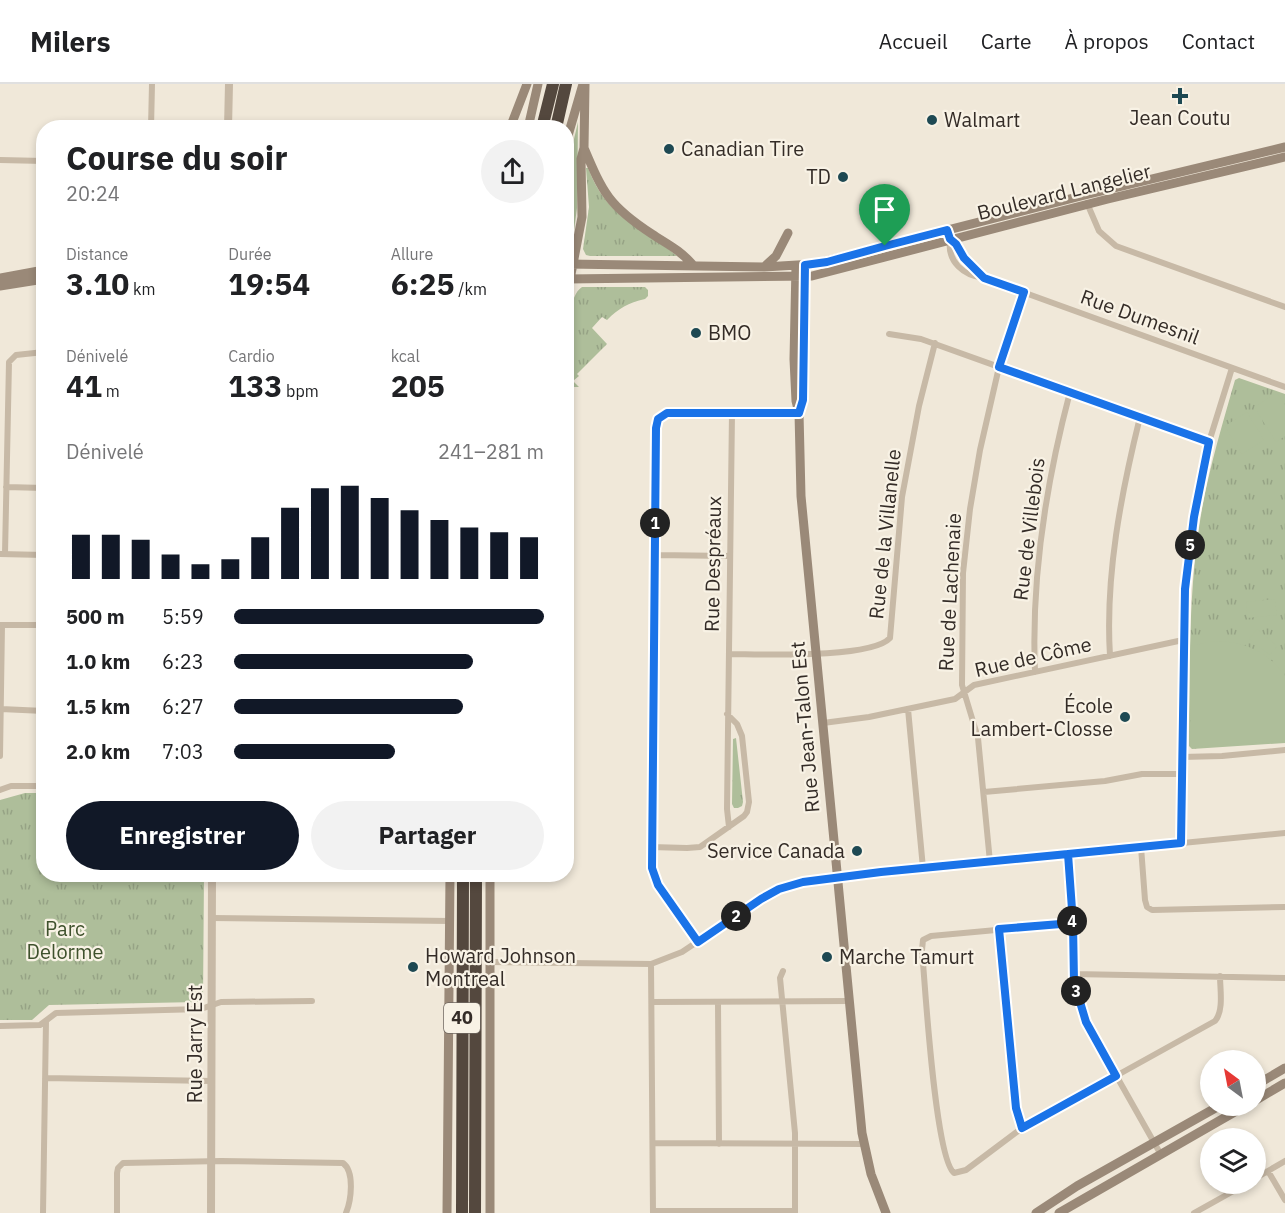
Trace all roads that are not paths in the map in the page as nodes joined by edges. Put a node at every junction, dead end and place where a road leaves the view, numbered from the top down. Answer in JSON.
{"nodes":[{"id":1,"x":152,"y":84,"type":"edge"},
{"id":2,"x":229,"y":84,"type":"edge"},
{"id":3,"x":527,"y":84,"type":"edge"},
{"id":4,"x":538,"y":84,"type":"edge"},
{"id":5,"x":553,"y":84,"type":"edge"},
{"id":6,"x":567,"y":84,"type":"edge"},
{"id":7,"x":584,"y":84,"type":"edge"},
{"id":8,"x":151,"y":120,"type":"edge"},
{"id":9,"x":228,"y":120,"type":"edge"},
{"id":10,"x":511,"y":120,"type":"edge"},
{"id":11,"x":530,"y":120,"type":"edge"},
{"id":12,"x":544,"y":120,"type":"edge"},
{"id":13,"x":558,"y":120,"type":"edge"},
{"id":14,"x":573,"y":120,"type":"edge"},
{"id":15,"x":1285,"y":147,"type":"edge"},
{"id":16,"x":584,"y":148,"type":"junction"},
{"id":17,"x":1285,"y":157,"type":"edge"},
{"id":18,"x":0,"y":160,"type":"edge"},
{"id":19,"x":36,"y":161,"type":"edge"},
{"id":20,"x":1087,"y":199,"type":"junction"},
{"id":21,"x":788,"y":233,"type":"dead end"},
{"id":22,"x":949,"y":235,"type":"junction"},
{"id":23,"x":574,"y":248,"type":"edge"},
{"id":24,"x":574,"y":264,"type":"edge"},
{"id":25,"x":692,"y":264,"type":"junction"},
{"id":26,"x":800,"y":265,"type":"junction"},
{"id":27,"x":764,"y":267,"type":"junction"},
{"id":28,"x":36,"y":271,"type":"edge"},
{"id":29,"x":800,"y":277,"type":"junction"},
{"id":30,"x":0,"y":278,"type":"edge"},
{"id":31,"x":984,"y":278,"type":"junction"},
{"id":32,"x":574,"y":279,"type":"edge"},
{"id":33,"x":36,"y":280,"type":"edge"},
{"id":34,"x":0,"y":286,"type":"edge"},
{"id":35,"x":1024,"y":292,"type":"junction"},
{"id":36,"x":1285,"y":307,"type":"edge"},
{"id":37,"x":889,"y":334,"type":"dead end"},
{"id":38,"x":935,"y":343,"type":"junction"},
{"id":39,"x":36,"y":353,"type":"edge"},
{"id":40,"x":999,"y":367,"type":"junction"},
{"id":41,"x":1232,"y":368,"type":"junction"},
{"id":42,"x":1285,"y":387,"type":"edge"},
{"id":43,"x":1070,"y":392,"type":"junction"},
{"id":44,"x":732,"y":413,"type":"junction"},
{"id":45,"x":799,"y":413,"type":"junction"},
{"id":46,"x":1140,"y":417,"type":"junction"},
{"id":47,"x":1209,"y":442,"type":"junction"},
{"id":48,"x":6,"y":487,"type":"junction"},
{"id":49,"x":36,"y":488,"type":"edge"},
{"id":50,"x":3,"y":554,"type":"edge"},
{"id":51,"x":36,"y":555,"type":"edge"},
{"id":52,"x":655,"y":555,"type":"junction"},
{"id":53,"x":730,"y":556,"type":"junction"},
{"id":54,"x":1,"y":625,"type":"edge"},
{"id":55,"x":36,"y":625,"type":"edge"},
{"id":56,"x":1183,"y":640,"type":"junction"},
{"id":57,"x":729,"y":654,"type":"junction"},
{"id":58,"x":816,"y":654,"type":"junction"},
{"id":59,"x":1110,"y":656,"type":"junction"},
{"id":60,"x":1035,"y":672,"type":"junction"},
{"id":61,"x":964,"y":694,"type":"junction"},
{"id":62,"x":1,"y":709,"type":"edge"},
{"id":63,"x":908,"y":709,"type":"junction"},
{"id":64,"x":36,"y":711,"type":"edge"},
{"id":65,"x":727,"y":714,"type":"junction"},
{"id":66,"x":823,"y":723,"type":"junction"},
{"id":67,"x":1285,"y":750,"type":"edge"},
{"id":68,"x":0,"y":756,"type":"edge"},
{"id":69,"x":1182,"y":757,"type":"junction"},
{"id":70,"x":1182,"y":774,"type":"junction"},
{"id":71,"x":36,"y":786,"type":"edge"},
{"id":72,"x":0,"y":790,"type":"edge"},
{"id":73,"x":984,"y":792,"type":"junction"},
{"id":74,"x":729,"y":827,"type":"junction"},
{"id":75,"x":1285,"y":833,"type":"edge"},
{"id":76,"x":1181,"y":843,"type":"junction"},
{"id":77,"x":651,"y":847,"type":"junction"},
{"id":78,"x":1141,"y":847,"type":"junction"},
{"id":79,"x":1068,"y":854,"type":"junction"},
{"id":80,"x":990,"y":862,"type":"junction"},
{"id":81,"x":923,"y":868,"type":"junction"},
{"id":82,"x":837,"y":876,"type":"junction"},
{"id":83,"x":212,"y":882,"type":"edge"},
{"id":84,"x":450,"y":882,"type":"edge"},
{"id":85,"x":463,"y":882,"type":"edge"},
{"id":86,"x":476,"y":882,"type":"edge"},
{"id":87,"x":490,"y":882,"type":"edge"},
{"id":88,"x":1285,"y":907,"type":"edge"},
{"id":89,"x":212,"y":918,"type":"junction"},
{"id":90,"x":450,"y":921,"type":"junction"},
{"id":91,"x":1073,"y":923,"type":"junction"},
{"id":92,"x":999,"y":929,"type":"junction"},
{"id":93,"x":698,"y":942,"type":"junction"},
{"id":94,"x":489,"y":962,"type":"junction"},
{"id":95,"x":651,"y":964,"type":"junction"},
{"id":96,"x":783,"y":971,"type":"dead end"},
{"id":97,"x":1073,"y":974,"type":"junction"},
{"id":98,"x":1220,"y":976,"type":"junction"},
{"id":99,"x":1285,"y":978,"type":"edge"},
{"id":100,"x":312,"y":1001,"type":"dead end"},
{"id":101,"x":783,"y":1001,"type":"junction"},
{"id":102,"x":849,"y":1001,"type":"junction"},
{"id":103,"x":652,"y":1002,"type":"junction"},
{"id":104,"x":718,"y":1003,"type":"junction"},
{"id":105,"x":212,"y":1005,"type":"junction"},
{"id":106,"x":46,"y":1022,"type":"junction"},
{"id":107,"x":0,"y":1026,"type":"edge"},
{"id":108,"x":1285,"y":1068,"type":"edge"},
{"id":109,"x":1116,"y":1076,"type":"junction"},
{"id":110,"x":45,"y":1078,"type":"junction"},
{"id":111,"x":1266,"y":1079,"type":"edge"},
{"id":112,"x":212,"y":1081,"type":"junction"},
{"id":113,"x":1285,"y":1083,"type":"edge"},
{"id":114,"x":1266,"y":1094,"type":"edge"},
{"id":115,"x":1201,"y":1116,"type":"edge"},
{"id":116,"x":1227,"y":1116,"type":"edge"},
{"id":117,"x":1022,"y":1128,"type":"junction"},
{"id":118,"x":1154,"y":1142,"type":"junction"},
{"id":119,"x":654,"y":1143,"type":"junction"},
{"id":120,"x":719,"y":1144,"type":"junction"},
{"id":121,"x":864,"y":1144,"type":"junction"},
{"id":122,"x":796,"y":1145,"type":"junction"},
{"id":123,"x":1160,"y":1154,"type":"junction"},
{"id":124,"x":1285,"y":1161,"type":"edge"},
{"id":125,"x":212,"y":1162,"type":"junction"},
{"id":126,"x":1268,"y":1171,"type":"joint"},
{"id":127,"x":1228,"y":1194,"type":"edge"},
{"id":128,"x":1285,"y":1200,"type":"edge"},
{"id":129,"x":653,"y":1212,"type":"edge"},
{"id":130,"x":724,"y":1212,"type":"edge"},
{"id":131,"x":795,"y":1212,"type":"edge"},
{"id":132,"x":43,"y":1213,"type":"edge"},
{"id":133,"x":117,"y":1213,"type":"edge"},
{"id":134,"x":212,"y":1213,"type":"edge"},
{"id":135,"x":346,"y":1213,"type":"edge"},
{"id":136,"x":447,"y":1213,"type":"edge"},
{"id":137,"x":462,"y":1213,"type":"edge"},
{"id":138,"x":475,"y":1213,"type":"edge"},
{"id":139,"x":490,"y":1213,"type":"edge"},
{"id":140,"x":886,"y":1213,"type":"edge"},
{"id":141,"x":1036,"y":1213,"type":"edge"},
{"id":142,"x":1059,"y":1213,"type":"edge"},
{"id":143,"x":1194,"y":1213,"type":"edge"}],
"edges":[{"from":1,"to":8,"type":"street"},
{"from":2,"to":9,"type":"street"},
{"from":3,"to":10,"type":"main road"},
{"from":4,"to":11,"type":"main road"},
{"from":5,"to":12,"type":"highway"},
{"from":6,"to":13,"type":"highway"},
{"from":7,"to":14,"type":"main road"},
{"from":7,"to":16,"type":"main road"},
{"from":15,"to":20,"type":"main road","name":"Boulevard Langelier"},
{"from":16,"to":23,"type":"main road"},
{"from":16,"to":25,"type":"main road"},
{"from":17,"to":20,"type":"main road","name":"Boulevard Langelier"},
{"from":18,"to":19,"type":"street"},
{"from":20,"to":22,"type":"main road","name":"Boulevard Langelier"},
{"from":20,"to":36,"type":"street"},
{"from":21,"to":27,"type":"main road"},
{"from":22,"to":26,"type":"main road","name":"Boulevard Langelier"},
{"from":22,"to":29,"type":"main road","name":"Boulevard Langelier"},
{"from":22,"to":31,"type":"street","name":"Rue Dumesnil"},
{"from":22,"to":31,"type":"street","name":"Rue Dumesnil"},
{"from":24,"to":25,"type":"main road","name":"Boulevard Langelier"},
{"from":25,"to":27,"type":"main road","name":"Boulevard Langelier"},
{"from":26,"to":27,"type":"main road","name":"Boulevard Langelier"},
{"from":26,"to":29,"type":"main road","name":"Rue Jean-Talon Est"},
{"from":28,"to":30,"type":"main road"},
{"from":29,"to":32,"type":"main road","name":"Boulevard Langelier"},
{"from":29,"to":45,"type":"main road","name":"Rue Jean-Talon Est"},
{"from":31,"to":35,"type":"street","name":"Rue Dumesnil"},
{"from":33,"to":34,"type":"main road"},
{"from":35,"to":40,"type":"street","name":"Rue de Lachenaie"},
{"from":35,"to":41,"type":"street","name":"Rue Dumesnil"},
{"from":37,"to":38,"type":"street"},
{"from":38,"to":40,"type":"street"},
{"from":38,"to":58,"type":"street","name":"Rue de la Villanelle"},
{"from":39,"to":48,"type":"street"},
{"from":40,"to":43,"type":"street"},
{"from":40,"to":61,"type":"street","name":"Rue de Lachenaie"},
{"from":41,"to":42,"type":"street","name":"Rue Dumesnil"},
{"from":41,"to":47,"type":"street"},
{"from":43,"to":46,"type":"street"},
{"from":43,"to":60,"type":"street","name":"Rue de Villebois"},
{"from":44,"to":45,"type":"street"},
{"from":44,"to":52,"type":"street"},
{"from":44,"to":53,"type":"street","name":"Rue Despréaux"},
{"from":45,"to":58,"type":"main road","name":"Rue Jean-Talon Est"},
{"from":46,"to":47,"type":"street"},
{"from":46,"to":59,"type":"street"},
{"from":47,"to":56,"type":"street"},
{"from":48,"to":49,"type":"street"},
{"from":48,"to":50,"type":"street"},
{"from":50,"to":51,"type":"street"},
{"from":52,"to":53,"type":"street"},
{"from":52,"to":77,"type":"street"},
{"from":53,"to":57,"type":"street","name":"Rue Despréaux"},
{"from":54,"to":55,"type":"street"},
{"from":54,"to":62,"type":"street"},
{"from":56,"to":59,"type":"street","name":"Rue de Côme"},
{"from":56,"to":69,"type":"street"},
{"from":57,"to":58,"type":"street","name":"Rue de la Villanelle"},
{"from":57,"to":65,"type":"street","name":"Rue Despréaux"},
{"from":58,"to":66,"type":"main road","name":"Rue Jean-Talon Est"},
{"from":59,"to":60,"type":"street","name":"Rue de Côme"},
{"from":60,"to":61,"type":"street","name":"Rue de Côme"},
{"from":61,"to":63,"type":"street","name":"Rue de Côme"},
{"from":61,"to":73,"type":"street","name":"Rue de Lachenaie"},
{"from":62,"to":64,"type":"street"},
{"from":62,"to":68,"type":"street"},
{"from":63,"to":66,"type":"street","name":"Rue de Côme"},
{"from":63,"to":81,"type":"street"},
{"from":65,"to":74,"type":"street","name":"Rue Despréaux"},
{"from":65,"to":74,"type":"street"},
{"from":66,"to":82,"type":"main road","name":"Rue Jean-Talon Est"},
{"from":67,"to":69,"type":"street"},
{"from":69,"to":70,"type":"street"},
{"from":70,"to":73,"type":"street"},
{"from":70,"to":76,"type":"street"},
{"from":71,"to":72,"type":"street"},
{"from":73,"to":80,"type":"street","name":"Rue de Lachenaie"},
{"from":74,"to":77,"type":"street"},
{"from":75,"to":76,"type":"street"},
{"from":76,"to":78,"type":"street"},
{"from":77,"to":93,"type":"street"},
{"from":78,"to":79,"type":"street"},
{"from":78,"to":88,"type":"street"},
{"from":79,"to":80,"type":"street"},
{"from":79,"to":91,"type":"street"},
{"from":80,"to":81,"type":"street"},
{"from":81,"to":82,"type":"street"},
{"from":82,"to":93,"type":"street"},
{"from":82,"to":102,"type":"main road","name":"Rue Jean-Talon Est"},
{"from":83,"to":89,"type":"street","name":"Rue Jarry Est"},
{"from":84,"to":90,"type":"main road"},
{"from":85,"to":137,"type":"highway","number":"40"},
{"from":86,"to":138,"type":"highway","number":"40"},
{"from":87,"to":94,"type":"main road"},
{"from":89,"to":90,"type":"street"},
{"from":89,"to":105,"type":"street","name":"Rue Jarry Est"},
{"from":90,"to":136,"type":"main road"},
{"from":91,"to":92,"type":"street"},
{"from":91,"to":97,"type":"street"},
{"from":92,"to":117,"type":"street"},
{"from":92,"to":117,"type":"street"},
{"from":93,"to":95,"type":"street"},
{"from":94,"to":95,"type":"street"},
{"from":94,"to":139,"type":"main road"},
{"from":95,"to":103,"type":"street"},
{"from":96,"to":101,"type":"street"},
{"from":97,"to":98,"type":"street"},
{"from":97,"to":109,"type":"street"},
{"from":98,"to":99,"type":"street"},
{"from":98,"to":109,"type":"street"},
{"from":100,"to":105,"type":"street"},
{"from":101,"to":102,"type":"street"},
{"from":101,"to":104,"type":"street"},
{"from":101,"to":122,"type":"street"},
{"from":102,"to":121,"type":"main road","name":"Rue Jean-Talon Est"},
{"from":103,"to":104,"type":"street"},
{"from":103,"to":119,"type":"street"},
{"from":104,"to":120,"type":"street"},
{"from":105,"to":106,"type":"street"},
{"from":105,"to":112,"type":"street","name":"Rue Jarry Est"},
{"from":106,"to":107,"type":"street"},
{"from":106,"to":110,"type":"street"},
{"from":108,"to":111,"type":"main road"},
{"from":109,"to":117,"type":"street"},
{"from":109,"to":118,"type":"street"},
{"from":110,"to":112,"type":"street"},
{"from":110,"to":132,"type":"street"},
{"from":112,"to":125,"type":"street","name":"Rue Jarry Est"},
{"from":113,"to":114,"type":"main road"},
{"from":115,"to":118,"type":"main road"},
{"from":116,"to":123,"type":"main road"},
{"from":118,"to":123,"type":"street"},
{"from":118,"to":141,"type":"main road"},
{"from":119,"to":120,"type":"street"},
{"from":119,"to":129,"type":"street"},
{"from":120,"to":122,"type":"street"},
{"from":121,"to":122,"type":"street"},
{"from":121,"to":140,"type":"main road","name":"Rue Jean-Talon Est"},
{"from":122,"to":131,"type":"street"},
{"from":123,"to":142,"type":"main road"},
{"from":124,"to":126,"type":"street"},
{"from":125,"to":133,"type":"street"},
{"from":125,"to":134,"type":"street","name":"Rue Jarry Est"},
{"from":125,"to":135,"type":"street"},
{"from":126,"to":128,"type":"street"},
{"from":127,"to":143,"type":"street"},
{"from":129,"to":130,"type":"street"},
{"from":130,"to":131,"type":"street"}]}
